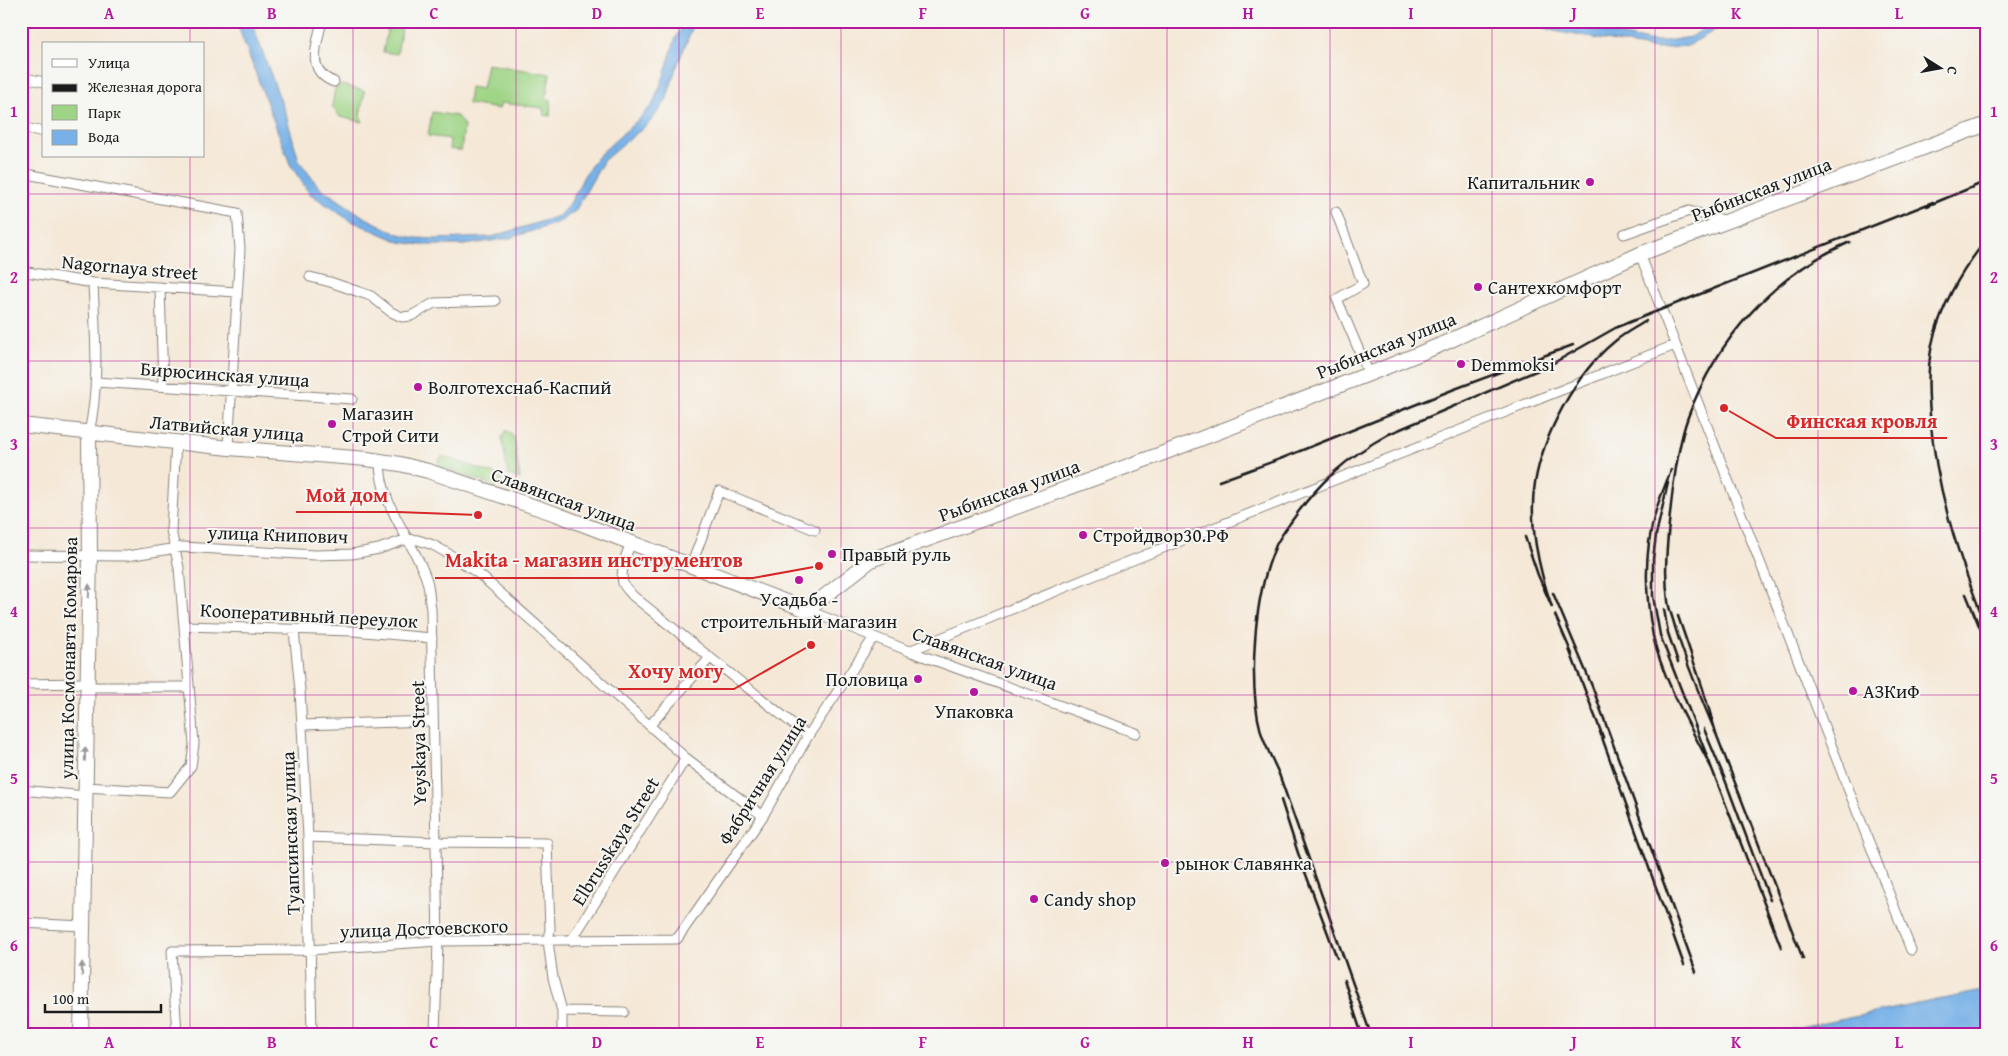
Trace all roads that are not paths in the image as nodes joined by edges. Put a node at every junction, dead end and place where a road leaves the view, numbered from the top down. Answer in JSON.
{"nodes":[{"id":1,"x":322,"y":21,"type":"edge"},
{"id":2,"x":21,"y":78,"type":"edge"},
{"id":3,"x":42,"y":82,"type":"edge"},
{"id":4,"x":334,"y":82,"type":"dead end"},
{"id":5,"x":1987,"y":124,"type":"edge"},
{"id":6,"x":21,"y":127,"type":"edge"},
{"id":7,"x":42,"y":132,"type":"edge"},
{"id":8,"x":21,"y":173,"type":"edge"},
{"id":9,"x":1336,"y":212,"type":"dead end"},
{"id":10,"x":1728,"y":221,"type":"junction"},
{"id":11,"x":1624,"y":234,"type":"dead end"},
{"id":12,"x":1640,"y":254,"type":"junction"},
{"id":13,"x":21,"y":271,"type":"edge"},
{"id":14,"x":310,"y":277,"type":"dead end"},
{"id":15,"x":94,"y":283,"type":"junction"},
{"id":16,"x":160,"y":287,"type":"junction"},
{"id":17,"x":237,"y":292,"type":"junction"},
{"id":18,"x":495,"y":301,"type":"dead end"},
{"id":19,"x":1675,"y":345,"type":"junction"},
{"id":20,"x":1369,"y":374,"type":"junction"},
{"id":21,"x":96,"y":382,"type":"junction"},
{"id":22,"x":163,"y":386,"type":"junction"},
{"id":23,"x":232,"y":392,"type":"junction"},
{"id":24,"x":352,"y":399,"type":"dead end"},
{"id":25,"x":21,"y":424,"type":"edge"},
{"id":26,"x":89,"y":433,"type":"junction"},
{"id":27,"x":176,"y":442,"type":"junction"},
{"id":28,"x":228,"y":448,"type":"junction"},
{"id":29,"x":380,"y":460,"type":"junction"},
{"id":30,"x":428,"y":471,"type":"joint"},
{"id":31,"x":815,"y":530,"type":"dead end"},
{"id":32,"x":407,"y":539,"type":"junction"},
{"id":33,"x":631,"y":543,"type":"junction"},
{"id":34,"x":174,"y":548,"type":"junction"},
{"id":35,"x":21,"y":555,"type":"edge"},
{"id":36,"x":90,"y":555,"type":"junction"},
{"id":37,"x":691,"y":566,"type":"junction"},
{"id":38,"x":807,"y":610,"type":"junction"},
{"id":39,"x":184,"y":626,"type":"junction"},
{"id":40,"x":294,"y":630,"type":"junction"},
{"id":41,"x":874,"y":637,"type":"junction"},
{"id":42,"x":432,"y":638,"type":"junction"},
{"id":43,"x":910,"y":651,"type":"junction"},
{"id":44,"x":710,"y":658,"type":"junction"},
{"id":45,"x":21,"y":684,"type":"edge"},
{"id":46,"x":86,"y":685,"type":"junction"},
{"id":47,"x":190,"y":687,"type":"junction"},
{"id":48,"x":432,"y":721,"type":"junction"},
{"id":49,"x":302,"y":725,"type":"junction"},
{"id":50,"x":650,"y":725,"type":"junction"},
{"id":51,"x":1136,"y":733,"type":"dead end"},
{"id":52,"x":808,"y":736,"type":"junction"},
{"id":53,"x":686,"y":758,"type":"junction"},
{"id":54,"x":21,"y":790,"type":"edge"},
{"id":55,"x":85,"y":792,"type":"junction"},
{"id":56,"x":763,"y":816,"type":"junction"},
{"id":57,"x":308,"y":836,"type":"junction"},
{"id":58,"x":437,"y":842,"type":"junction"},
{"id":59,"x":21,"y":923,"type":"edge"},
{"id":60,"x":83,"y":926,"type":"junction"},
{"id":61,"x":677,"y":939,"type":"joint"},
{"id":62,"x":438,"y":941,"type":"junction"},
{"id":63,"x":548,"y":941,"type":"junction"},
{"id":64,"x":571,"y":941,"type":"junction"},
{"id":65,"x":310,"y":950,"type":"junction"},
{"id":66,"x":1912,"y":950,"type":"dead end"},
{"id":67,"x":562,"y":1011,"type":"junction"},
{"id":68,"x":624,"y":1012,"type":"dead end"},
{"id":69,"x":81,"y":1035,"type":"edge"},
{"id":70,"x":177,"y":1035,"type":"edge"},
{"id":71,"x":312,"y":1035,"type":"edge"},
{"id":72,"x":435,"y":1035,"type":"edge"},
{"id":73,"x":562,"y":1035,"type":"edge"}],
"edges":[{"from":1,"to":4,"type":"street"},
{"from":2,"to":3,"type":"street"},
{"from":5,"to":10,"type":"main road","name":"Рыбинская улица"},
{"from":6,"to":7,"type":"street"},
{"from":8,"to":17,"type":"street"},
{"from":9,"to":20,"type":"street"},
{"from":10,"to":11,"type":"street"},
{"from":10,"to":12,"type":"main road","name":"Рыбинская улица"},
{"from":12,"to":19,"type":"street"},
{"from":12,"to":20,"type":"main road","name":"Рыбинская улица"},
{"from":13,"to":15,"type":"street","name":"Nagornaya street"},
{"from":14,"to":18,"type":"street"},
{"from":15,"to":16,"type":"street","name":"Nagornaya street"},
{"from":15,"to":21,"type":"street","name":"улица Космонавта Комарова"},
{"from":16,"to":17,"type":"street","name":"Nagornaya street"},
{"from":16,"to":22,"type":"street"},
{"from":17,"to":23,"type":"street"},
{"from":19,"to":43,"type":"street"},
{"from":19,"to":66,"type":"street"},
{"from":20,"to":38,"type":"main road","name":"Рыбинская улица"},
{"from":21,"to":22,"type":"street","name":"Бирюсинская улица"},
{"from":21,"to":26,"type":"street","name":"улица Космонавта Комарова"},
{"from":22,"to":23,"type":"street","name":"Бирюсинская улица"},
{"from":23,"to":24,"type":"street","name":"Бирюсинская улица"},
{"from":23,"to":28,"type":"street"},
{"from":25,"to":26,"type":"main road","name":"Латвийская улица"},
{"from":26,"to":27,"type":"main road","name":"Латвийская улица"},
{"from":26,"to":36,"type":"main road","name":"улица Космонавта Комарова"},
{"from":27,"to":28,"type":"main road","name":"Латвийская улица"},
{"from":27,"to":34,"type":"street"},
{"from":28,"to":29,"type":"main road","name":"Латвийская улица"},
{"from":29,"to":30,"type":"main road","name":"Латвийская улица"},
{"from":29,"to":32,"type":"street","name":"Yeyskaya Street"},
{"from":30,"to":33,"type":"main road","name":"Славянская улица"},
{"from":31,"to":37,"type":"street"},
{"from":32,"to":34,"type":"street","name":"улица Книпович"},
{"from":32,"to":42,"type":"street","name":"Yeyskaya Street"},
{"from":32,"to":50,"type":"street"},
{"from":33,"to":37,"type":"main road","name":"Славянская улица"},
{"from":33,"to":44,"type":"street"},
{"from":34,"to":36,"type":"street","name":"улица Книпович"},
{"from":34,"to":39,"type":"street"},
{"from":35,"to":36,"type":"street","name":"улица Книпович"},
{"from":46,"to":36,"type":"main road","name":"улица Космонавта Комарова","one_way":true},
{"from":37,"to":38,"type":"main road","name":"Славянская улица"},
{"from":38,"to":41,"type":"street","name":"Славянская улица"},
{"from":39,"to":40,"type":"street","name":"Кооперативный переулок"},
{"from":39,"to":47,"type":"street"},
{"from":40,"to":42,"type":"street","name":"Кооперативный переулок"},
{"from":40,"to":49,"type":"street","name":"Туапсинская улица"},
{"from":41,"to":43,"type":"street","name":"Славянская улица"},
{"from":41,"to":52,"type":"street","name":"Фабричная улица"},
{"from":42,"to":48,"type":"street","name":"Yeyskaya Street"},
{"from":43,"to":51,"type":"street","name":"Славянская улица"},
{"from":44,"to":50,"type":"street"},
{"from":44,"to":52,"type":"street"},
{"from":45,"to":46,"type":"street"},
{"from":46,"to":47,"type":"street"},
{"from":55,"to":46,"type":"main road","name":"улица Космонавта Комарова","one_way":true},
{"from":47,"to":55,"type":"street"},
{"from":48,"to":49,"type":"street"},
{"from":48,"to":58,"type":"street","name":"Yeyskaya Street"},
{"from":49,"to":57,"type":"street","name":"Туапсинская улица"},
{"from":50,"to":53,"type":"street"},
{"from":52,"to":56,"type":"street","name":"Фабричная улица"},
{"from":53,"to":56,"type":"street"},
{"from":53,"to":64,"type":"street","name":"Elbrusskaya Street"},
{"from":54,"to":55,"type":"street"},
{"from":55,"to":60,"type":"main road","name":"улица Космонавта Комарова"},
{"from":56,"to":61,"type":"street","name":"Фабричная улица"},
{"from":57,"to":58,"type":"street"},
{"from":57,"to":65,"type":"street","name":"Туапсинская улица"},
{"from":58,"to":62,"type":"street","name":"Yeyskaya Street"},
{"from":58,"to":63,"type":"street"},
{"from":59,"to":60,"type":"street"},
{"from":69,"to":60,"type":"main road","name":"улица Космонавта Комарова","one_way":true},
{"from":61,"to":64,"type":"street","name":"улица Достоевского"},
{"from":62,"to":63,"type":"street","name":"улица Достоевского"},
{"from":62,"to":65,"type":"street","name":"улица Достоевского"},
{"from":62,"to":72,"type":"street","name":"Yeyskaya Street"},
{"from":63,"to":64,"type":"street","name":"улица Достоевского"},
{"from":63,"to":67,"type":"street"},
{"from":65,"to":70,"type":"street","name":"улица Достоевского"},
{"from":65,"to":71,"type":"street","name":"Туапсинская улица"},
{"from":67,"to":68,"type":"street"},
{"from":67,"to":73,"type":"street"}]}
